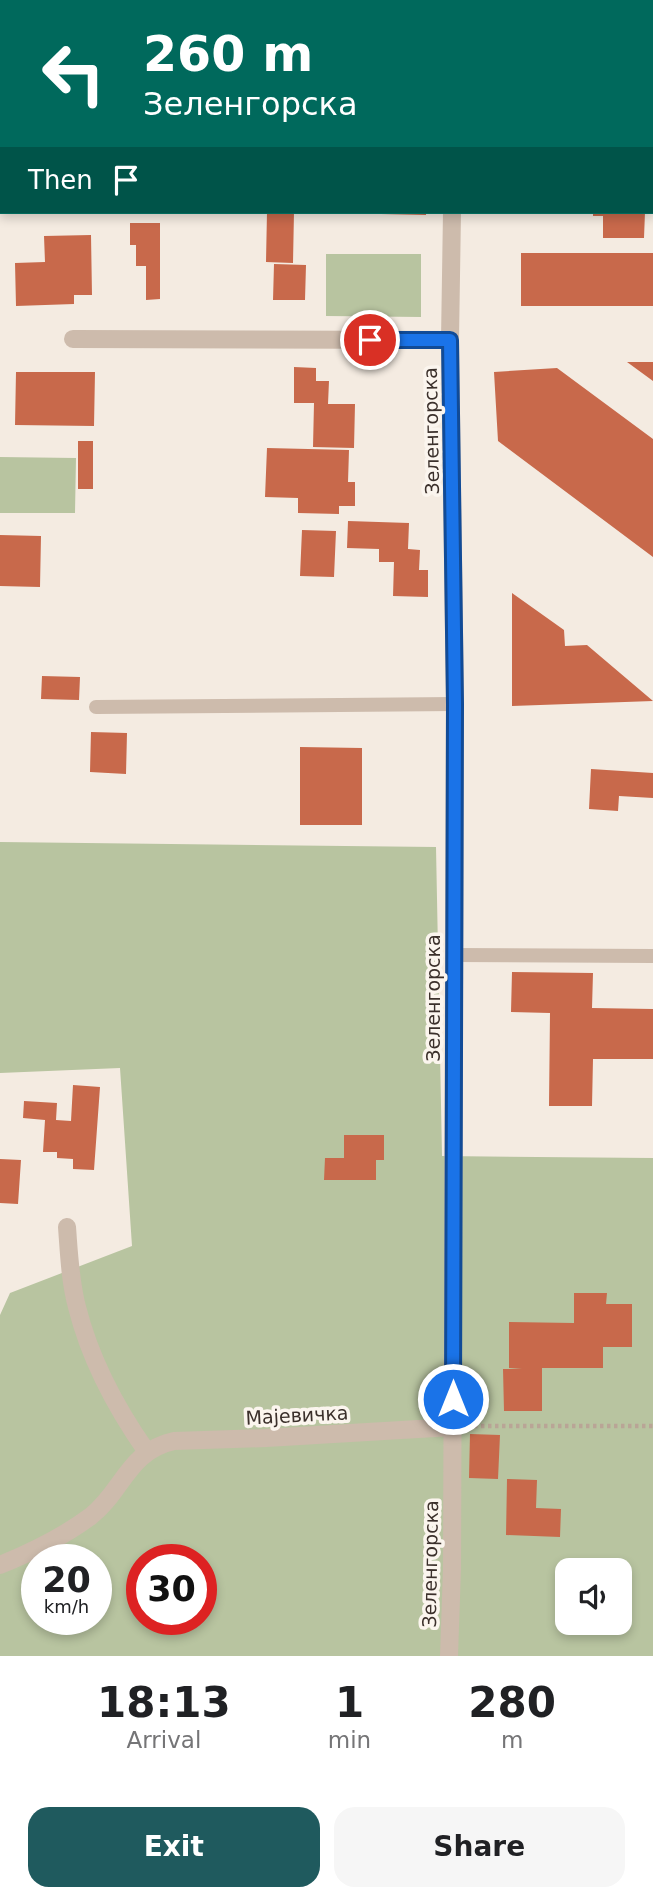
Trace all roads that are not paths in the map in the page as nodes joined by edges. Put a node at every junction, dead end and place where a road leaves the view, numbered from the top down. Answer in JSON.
{"nodes":[{"id":1,"x":452,"y":214,"type":"edge"},
{"id":2,"x":73,"y":340,"type":"dead end"},
{"id":3,"x":450,"y":340,"type":"junction"},
{"id":4,"x":455,"y":704,"type":"junction"},
{"id":5,"x":96,"y":706,"type":"dead end"},
{"id":6,"x":454,"y":955,"type":"junction"},
{"id":7,"x":653,"y":956,"type":"edge"},
{"id":8,"x":67,"y":1227,"type":"dead end"},
{"id":9,"x":452,"y":1427,"type":"junction"},
{"id":10,"x":147,"y":1452,"type":"junction"},
{"id":11,"x":0,"y":1565,"type":"edge"},
{"id":12,"x":449,"y":1656,"type":"edge"}],
"edges":[{"from":1,"to":3,"type":"street","name":"Зеленгорска"},
{"from":2,"to":3,"type":"street","name":"Зеленгорска"},
{"from":3,"to":4,"type":"street","name":"Зеленгорска"},
{"from":4,"to":5,"type":"lane"},
{"from":4,"to":6,"type":"street","name":"Зеленгорска"},
{"from":6,"to":7,"type":"lane"},
{"from":6,"to":9,"type":"street","name":"Зеленгорска"},
{"from":8,"to":10,"type":"street"},
{"from":9,"to":10,"type":"street","name":"Мајевичка"},
{"from":9,"to":12,"type":"street","name":"Зеленгорска"},
{"from":10,"to":11,"type":"street","name":"Мајевичка"}]}
